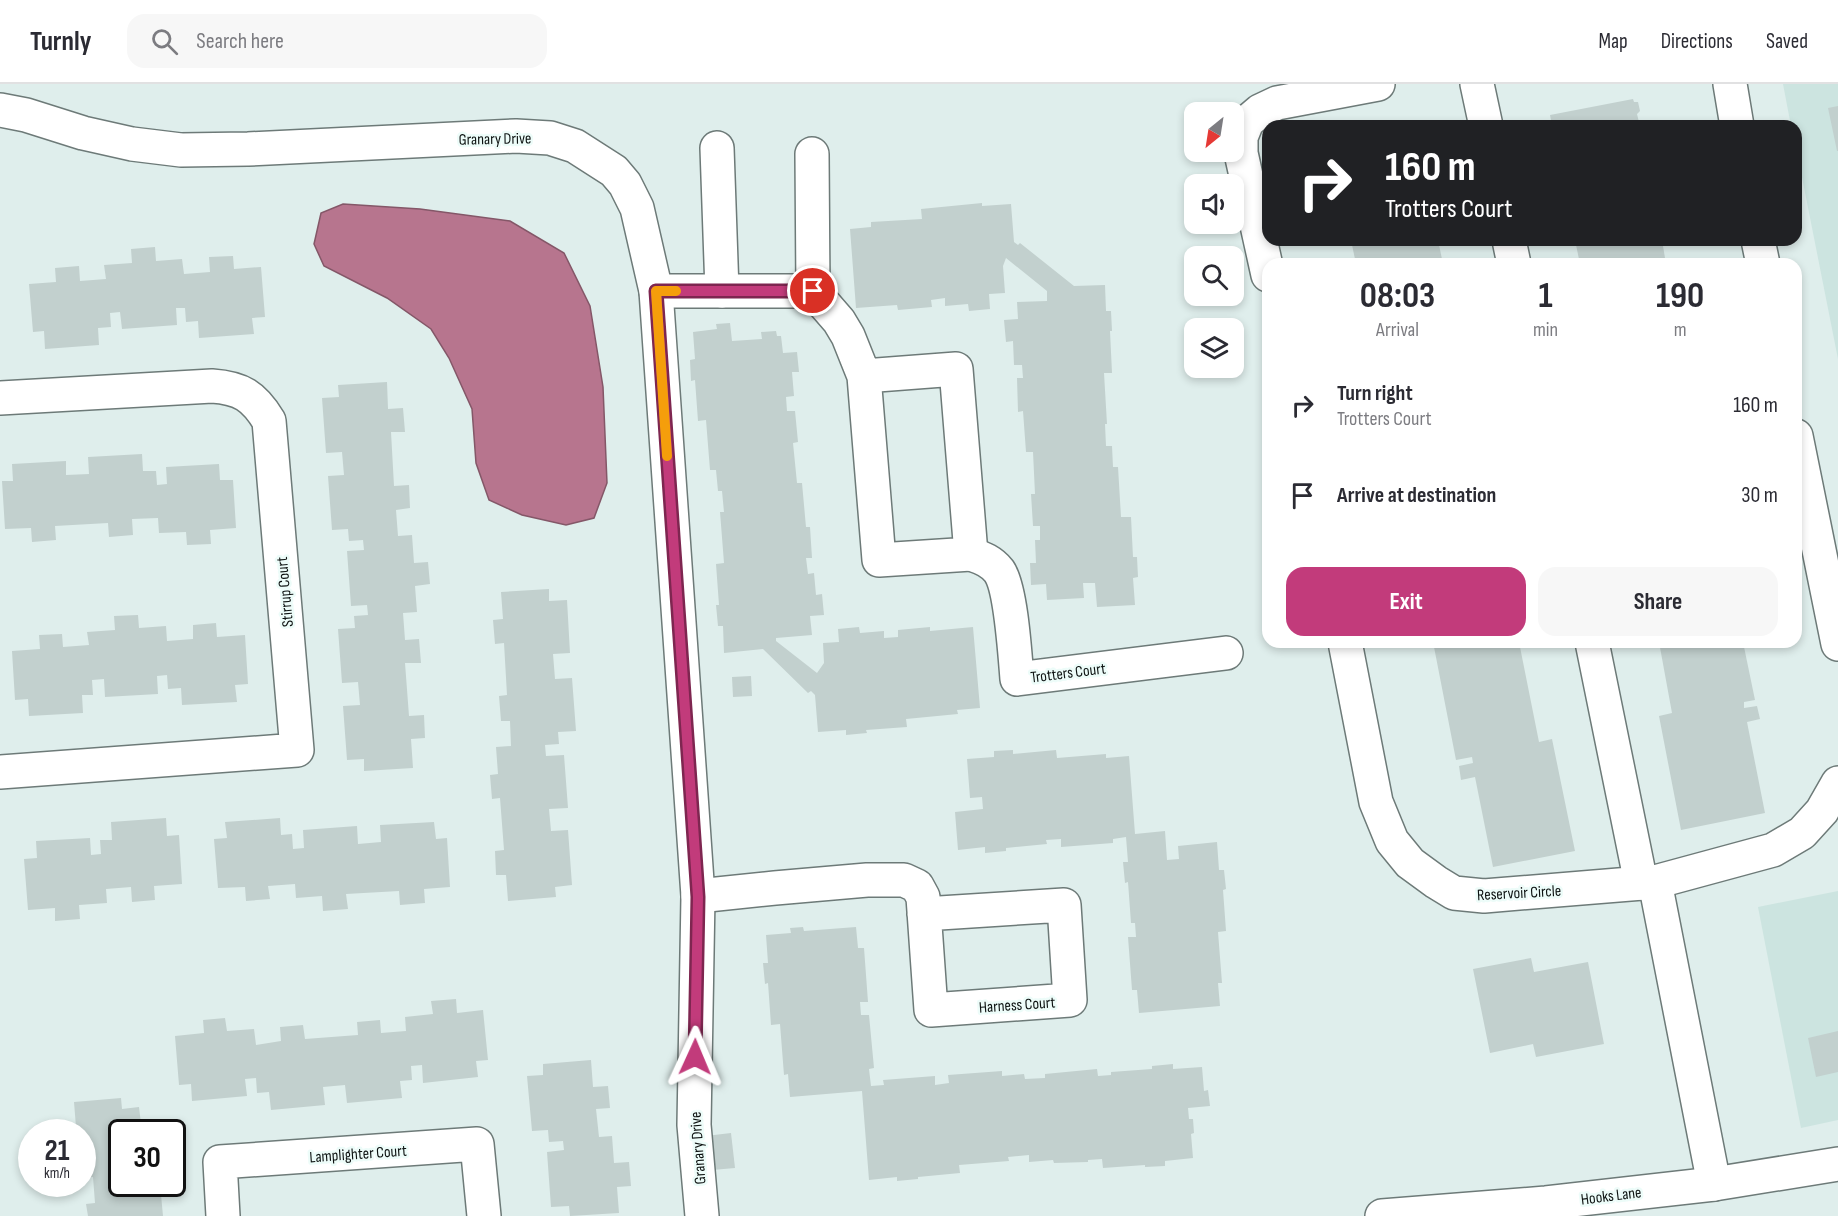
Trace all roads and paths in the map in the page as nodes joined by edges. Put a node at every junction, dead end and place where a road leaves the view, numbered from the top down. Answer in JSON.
{"nodes":[{"id":1,"x":1378,"y":84,"type":"edge"},
{"id":2,"x":1477,"y":84,"type":"edge"},
{"id":3,"x":1730,"y":84,"type":"edge"},
{"id":4,"x":0,"y":110,"type":"edge"},
{"id":5,"x":1485,"y":120,"type":"edge"},
{"id":6,"x":1736,"y":120,"type":"edge"},
{"id":7,"x":717,"y":148,"type":"dead end"},
{"id":8,"x":812,"y":154,"type":"dead end"},
{"id":9,"x":1264,"y":258,"type":"edge"},
{"id":10,"x":656,"y":291,"type":"junction"},
{"id":11,"x":722,"y":291,"type":"junction"},
{"id":12,"x":813,"y":291,"type":"junction"},
{"id":13,"x":864,"y":376,"type":"junction"},
{"id":14,"x":0,"y":398,"type":"edge"},
{"id":15,"x":1802,"y":466,"type":"edge"},
{"id":16,"x":971,"y":554,"type":"junction"},
{"id":17,"x":1838,"y":644,"type":"edge"},
{"id":18,"x":1346,"y":648,"type":"edge"},
{"id":19,"x":1593,"y":648,"type":"edge"},
{"id":20,"x":1226,"y":653,"type":"dead end"},
{"id":21,"x":0,"y":772,"type":"edge"},
{"id":22,"x":1838,"y":783,"type":"edge"},
{"id":23,"x":1648,"y":883,"type":"junction"},
{"id":24,"x":698,"y":897,"type":"junction"},
{"id":25,"x":924,"y":915,"type":"junction"},
{"id":26,"x":1838,"y":1164,"type":"edge"},
{"id":27,"x":1713,"y":1184,"type":"junction"},
{"id":28,"x":223,"y":1216,"type":"edge"},
{"id":29,"x":484,"y":1216,"type":"edge"},
{"id":30,"x":702,"y":1216,"type":"edge"},
{"id":31,"x":1382,"y":1216,"type":"edge"}],
"edges":[{"from":1,"to":9,"type":"street"},
{"from":2,"to":5,"type":"street"},
{"from":3,"to":6,"type":"street"},
{"from":4,"to":10,"type":"street","name":"Granary Drive"},
{"from":7,"to":11,"type":"street"},
{"from":8,"to":12,"type":"street"},
{"from":10,"to":11,"type":"street"},
{"from":10,"to":24,"type":"street","name":"Granary Drive"},
{"from":11,"to":12,"type":"street"},
{"from":12,"to":13,"type":"street"},
{"from":13,"to":16,"type":"street"},
{"from":13,"to":16,"type":"street"},
{"from":14,"to":21,"type":"street","name":"Stirrup Court"},
{"from":15,"to":17,"type":"street"},
{"from":16,"to":20,"type":"street","name":"Trotters Court"},
{"from":18,"to":23,"type":"street","name":"Reservoir Circle"},
{"from":19,"to":23,"type":"street"},
{"from":22,"to":23,"type":"street","name":"Reservoir Circle"},
{"from":23,"to":27,"type":"street"},
{"from":24,"to":25,"type":"street","name":"Harness Court"},
{"from":24,"to":30,"type":"street","name":"Granary Drive"},
{"from":25,"to":25,"type":"street","name":"Harness Court"},
{"from":26,"to":27,"type":"street","name":"Hooks Lane"},
{"from":27,"to":31,"type":"street","name":"Hooks Lane"},
{"from":28,"to":29,"type":"street","name":"Lamplighter Court"}]}
